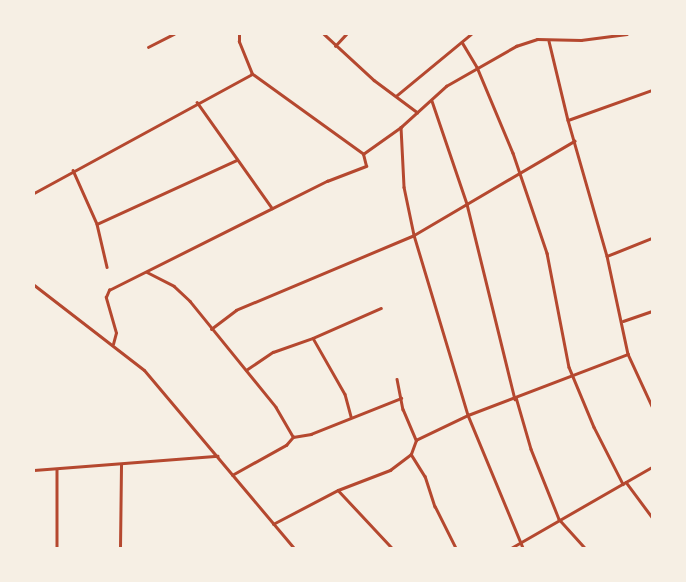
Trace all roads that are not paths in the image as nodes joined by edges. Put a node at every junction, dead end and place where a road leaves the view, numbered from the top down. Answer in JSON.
{"nodes":[{"id":1,"x":174,"y":34,"type":"edge"},
{"id":2,"x":239,"y":34,"type":"edge"},
{"id":3,"x":324,"y":34,"type":"edge"},
{"id":4,"x":346,"y":34,"type":"edge"},
{"id":5,"x":471,"y":34,"type":"edge"},
{"id":6,"x":627,"y":34,"type":"edge"},
{"id":7,"x":548,"y":40,"type":"junction"},
{"id":8,"x":462,"y":42,"type":"junction"},
{"id":9,"x":335,"y":46,"type":"junction"},
{"id":10,"x":148,"y":47,"type":"dead end"},
{"id":11,"x":477,"y":67,"type":"junction"},
{"id":12,"x":252,"y":74,"type":"junction"},
{"id":13,"x":652,"y":90,"type":"edge"},
{"id":14,"x":396,"y":96,"type":"junction"},
{"id":15,"x":432,"y":101,"type":"junction"},
{"id":16,"x":197,"y":102,"type":"junction"},
{"id":17,"x":417,"y":112,"type":"junction"},
{"id":18,"x":568,"y":120,"type":"junction"},
{"id":19,"x":401,"y":127,"type":"junction"},
{"id":20,"x":574,"y":141,"type":"junction"},
{"id":21,"x":363,"y":154,"type":"junction"},
{"id":22,"x":237,"y":160,"type":"junction"},
{"id":23,"x":73,"y":170,"type":"junction"},
{"id":24,"x":518,"y":172,"type":"junction"},
{"id":25,"x":34,"y":193,"type":"edge"},
{"id":26,"x":467,"y":204,"type":"junction"},
{"id":27,"x":272,"y":208,"type":"junction"},
{"id":28,"x":97,"y":224,"type":"junction"},
{"id":29,"x":414,"y":235,"type":"junction"},
{"id":30,"x":652,"y":238,"type":"edge"},
{"id":31,"x":608,"y":256,"type":"junction"},
{"id":32,"x":107,"y":267,"type":"dead end"},
{"id":33,"x":147,"y":272,"type":"junction"},
{"id":34,"x":34,"y":285,"type":"edge"},
{"id":35,"x":381,"y":308,"type":"dead end"},
{"id":36,"x":652,"y":311,"type":"edge"},
{"id":37,"x":623,"y":321,"type":"junction"},
{"id":38,"x":211,"y":329,"type":"junction"},
{"id":39,"x":313,"y":338,"type":"junction"},
{"id":40,"x":113,"y":344,"type":"junction"},
{"id":41,"x":628,"y":354,"type":"junction"},
{"id":42,"x":246,"y":370,"type":"junction"},
{"id":43,"x":572,"y":375,"type":"junction"},
{"id":44,"x":397,"y":379,"type":"dead end"},
{"id":45,"x":401,"y":398,"type":"junction"},
{"id":46,"x":516,"y":398,"type":"junction"},
{"id":47,"x":652,"y":406,"type":"edge"},
{"id":48,"x":468,"y":415,"type":"junction"},
{"id":49,"x":351,"y":418,"type":"junction"},
{"id":50,"x":293,"y":437,"type":"junction"},
{"id":51,"x":416,"y":440,"type":"junction"},
{"id":52,"x":411,"y":454,"type":"junction"},
{"id":53,"x":217,"y":456,"type":"junction"},
{"id":54,"x":121,"y":465,"type":"junction"},
{"id":55,"x":652,"y":467,"type":"edge"},
{"id":56,"x":56,"y":469,"type":"junction"},
{"id":57,"x":34,"y":470,"type":"edge"},
{"id":58,"x":232,"y":475,"type":"junction"},
{"id":59,"x":624,"y":483,"type":"junction"},
{"id":60,"x":338,"y":490,"type":"junction"},
{"id":61,"x":652,"y":516,"type":"edge"},
{"id":62,"x":559,"y":519,"type":"junction"},
{"id":63,"x":273,"y":524,"type":"junction"},
{"id":64,"x":519,"y":542,"type":"junction"},
{"id":65,"x":57,"y":548,"type":"edge"},
{"id":66,"x":120,"y":548,"type":"edge"},
{"id":67,"x":294,"y":548,"type":"edge"},
{"id":68,"x":392,"y":548,"type":"edge"},
{"id":69,"x":456,"y":548,"type":"edge"},
{"id":70,"x":511,"y":548,"type":"edge"},
{"id":71,"x":523,"y":548,"type":"edge"},
{"id":72,"x":585,"y":548,"type":"edge"}],
"edges":[{"from":1,"to":10,"type":"street"},
{"from":2,"to":12,"type":"street"},
{"from":3,"to":9,"type":"street"},
{"from":4,"to":9,"type":"street"},
{"from":5,"to":8,"type":"street"},
{"from":6,"to":7,"type":"street"},
{"from":7,"to":11,"type":"street"},
{"from":7,"to":18,"type":"street"},
{"from":8,"to":11,"type":"street"},
{"from":8,"to":14,"type":"street"},
{"from":9,"to":14,"type":"street"},
{"from":11,"to":15,"type":"street"},
{"from":11,"to":24,"type":"street"},
{"from":12,"to":16,"type":"street"},
{"from":12,"to":21,"type":"street"},
{"from":13,"to":18,"type":"street"},
{"from":14,"to":17,"type":"street"},
{"from":15,"to":17,"type":"street"},
{"from":15,"to":26,"type":"street"},
{"from":16,"to":22,"type":"street"},
{"from":16,"to":23,"type":"street"},
{"from":17,"to":19,"type":"street"},
{"from":18,"to":20,"type":"street"},
{"from":19,"to":21,"type":"street"},
{"from":19,"to":29,"type":"street"},
{"from":20,"to":24,"type":"street"},
{"from":20,"to":31,"type":"street"},
{"from":21,"to":27,"type":"street"},
{"from":22,"to":27,"type":"street"},
{"from":22,"to":28,"type":"street"},
{"from":23,"to":25,"type":"street"},
{"from":23,"to":28,"type":"street"},
{"from":24,"to":26,"type":"street"},
{"from":24,"to":43,"type":"street"},
{"from":26,"to":29,"type":"street"},
{"from":26,"to":46,"type":"street"},
{"from":27,"to":33,"type":"street"},
{"from":28,"to":32,"type":"street"},
{"from":29,"to":38,"type":"street"},
{"from":29,"to":48,"type":"street"},
{"from":30,"to":31,"type":"street"},
{"from":31,"to":37,"type":"street"},
{"from":33,"to":38,"type":"street"},
{"from":33,"to":40,"type":"street"},
{"from":34,"to":40,"type":"street"},
{"from":35,"to":39,"type":"street"},
{"from":36,"to":37,"type":"street"},
{"from":37,"to":41,"type":"street"},
{"from":38,"to":42,"type":"street"},
{"from":39,"to":42,"type":"street"},
{"from":39,"to":49,"type":"street"},
{"from":40,"to":53,"type":"street"},
{"from":41,"to":43,"type":"street"},
{"from":41,"to":47,"type":"street"},
{"from":42,"to":50,"type":"street"},
{"from":43,"to":46,"type":"street"},
{"from":43,"to":59,"type":"street"},
{"from":44,"to":45,"type":"street"},
{"from":45,"to":49,"type":"street"},
{"from":45,"to":51,"type":"street"},
{"from":46,"to":48,"type":"street"},
{"from":46,"to":62,"type":"street"},
{"from":48,"to":51,"type":"street"},
{"from":48,"to":64,"type":"street"},
{"from":49,"to":50,"type":"street"},
{"from":50,"to":58,"type":"street"},
{"from":51,"to":52,"type":"street"},
{"from":52,"to":60,"type":"street"},
{"from":52,"to":69,"type":"street"},
{"from":53,"to":54,"type":"street"},
{"from":53,"to":58,"type":"street"},
{"from":54,"to":56,"type":"street"},
{"from":54,"to":66,"type":"street"},
{"from":55,"to":59,"type":"street"},
{"from":56,"to":57,"type":"street"},
{"from":56,"to":65,"type":"street"},
{"from":58,"to":63,"type":"street"},
{"from":59,"to":61,"type":"street"},
{"from":59,"to":62,"type":"street"},
{"from":60,"to":63,"type":"street"},
{"from":60,"to":68,"type":"street"},
{"from":62,"to":64,"type":"street"},
{"from":62,"to":72,"type":"street"},
{"from":63,"to":67,"type":"street"},
{"from":64,"to":70,"type":"street"},
{"from":64,"to":71,"type":"street"}]}
